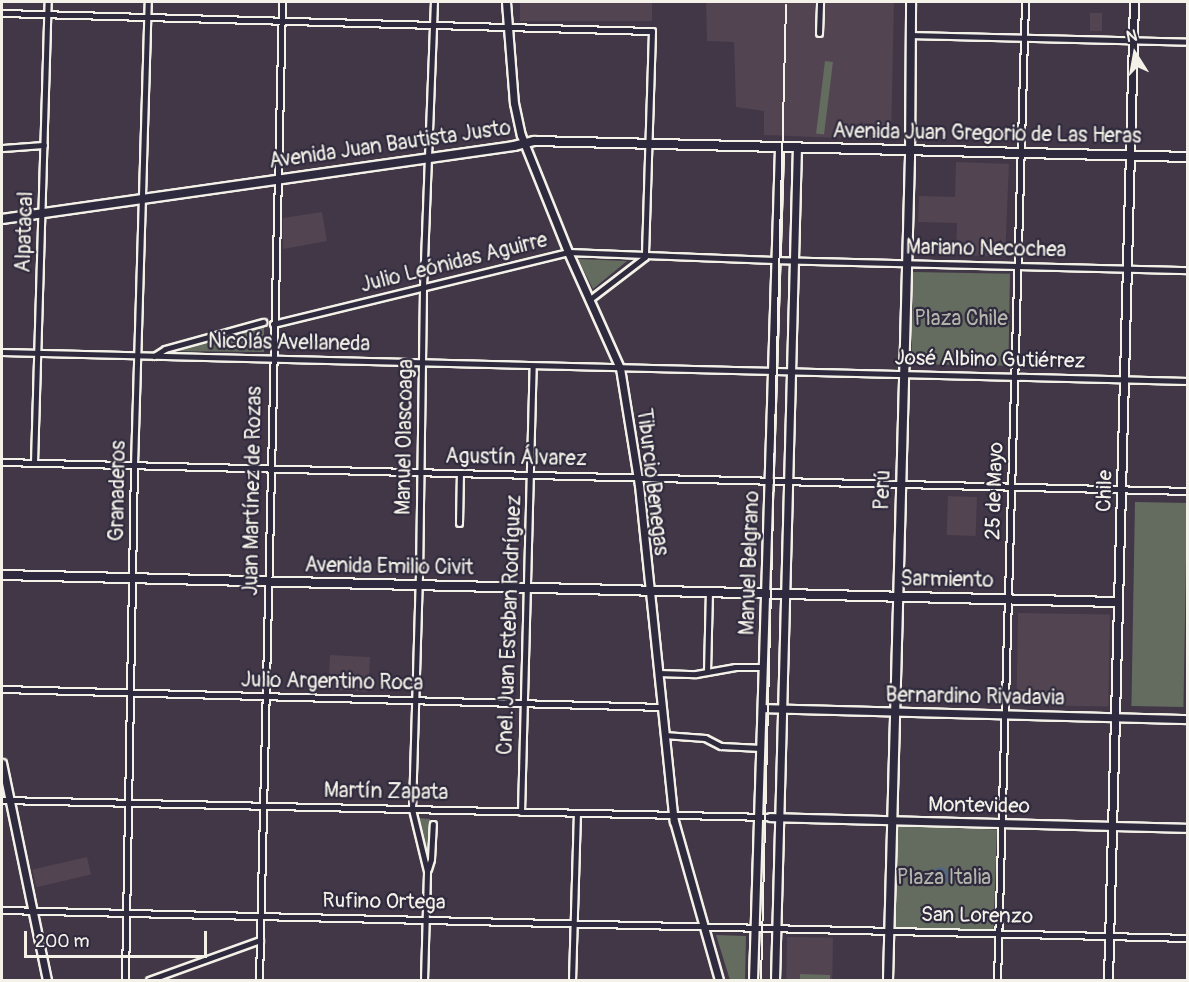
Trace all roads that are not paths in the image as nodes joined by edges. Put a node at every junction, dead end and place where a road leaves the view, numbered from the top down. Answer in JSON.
{"nodes":[{"id":1,"x":48,"y":2,"type":"edge"},
{"id":2,"x":148,"y":2,"type":"edge"},
{"id":3,"x":282,"y":2,"type":"edge"},
{"id":4,"x":434,"y":2,"type":"edge"},
{"id":5,"x":506,"y":2,"type":"edge"},
{"id":6,"x":820,"y":2,"type":"edge"},
{"id":7,"x":911,"y":2,"type":"edge"},
{"id":8,"x":1025,"y":2,"type":"edge"},
{"id":9,"x":1134,"y":2,"type":"edge"},
{"id":10,"x":2,"y":13,"type":"edge"},
{"id":11,"x":47,"y":15,"type":"junction"},
{"id":12,"x":147,"y":17,"type":"junction"},
{"id":13,"x":281,"y":21,"type":"junction"},
{"id":14,"x":434,"y":25,"type":"junction"},
{"id":15,"x":507,"y":27,"type":"junction"},
{"id":16,"x":819,"y":33,"type":"dead end"},
{"id":17,"x":910,"y":35,"type":"junction"},
{"id":18,"x":1024,"y":38,"type":"junction"},
{"id":19,"x":1133,"y":41,"type":"junction"},
{"id":20,"x":1188,"y":42,"type":"edge"},
{"id":21,"x":524,"y":143,"type":"junction"},
{"id":22,"x":649,"y":144,"type":"junction"},
{"id":23,"x":44,"y":145,"type":"junction"},
{"id":24,"x":783,"y":147,"type":"junction"},
{"id":25,"x":2,"y":148,"type":"edge"},
{"id":26,"x":797,"y":148,"type":"junction"},
{"id":27,"x":910,"y":150,"type":"junction"},
{"id":28,"x":1021,"y":153,"type":"junction"},
{"id":29,"x":1130,"y":156,"type":"junction"},
{"id":30,"x":1188,"y":157,"type":"edge"},
{"id":31,"x":429,"y":159,"type":"junction"},
{"id":32,"x":276,"y":180,"type":"junction"},
{"id":33,"x":142,"y":199,"type":"junction"},
{"id":34,"x":42,"y":213,"type":"junction"},
{"id":35,"x":2,"y":219,"type":"edge"},
{"id":36,"x":568,"y":252,"type":"junction"},
{"id":37,"x":645,"y":255,"type":"junction"},
{"id":38,"x":774,"y":260,"type":"junction"},
{"id":39,"x":784,"y":261,"type":"joint"},
{"id":40,"x":793,"y":261,"type":"junction"},
{"id":41,"x":906,"y":264,"type":"junction"},
{"id":42,"x":1018,"y":266,"type":"junction"},
{"id":43,"x":1127,"y":269,"type":"junction"},
{"id":44,"x":1188,"y":270,"type":"edge"},
{"id":45,"x":423,"y":287,"type":"junction"},
{"id":46,"x":590,"y":299,"type":"junction"},
{"id":47,"x":263,"y":322,"type":"dead end"},
{"id":48,"x":273,"y":324,"type":"junction"},
{"id":49,"x":166,"y":348,"type":"junction"},
{"id":50,"x":2,"y":352,"type":"edge"},
{"id":51,"x":38,"y":353,"type":"junction"},
{"id":52,"x":137,"y":356,"type":"junction"},
{"id":53,"x":152,"y":356,"type":"junction"},
{"id":54,"x":167,"y":357,"type":"junction"},
{"id":55,"x":272,"y":360,"type":"junction"},
{"id":56,"x":423,"y":363,"type":"junction"},
{"id":57,"x":533,"y":366,"type":"junction"},
{"id":58,"x":620,"y":369,"type":"junction"},
{"id":59,"x":772,"y":371,"type":"junction"},
{"id":60,"x":791,"y":371,"type":"junction"},
{"id":61,"x":904,"y":374,"type":"junction"},
{"id":62,"x":1015,"y":377,"type":"junction"},
{"id":63,"x":1124,"y":380,"type":"junction"},
{"id":64,"x":1188,"y":381,"type":"edge"},
{"id":65,"x":2,"y":462,"type":"edge"},
{"id":66,"x":34,"y":462,"type":"junction"},
{"id":67,"x":134,"y":465,"type":"junction"},
{"id":68,"x":270,"y":468,"type":"junction"},
{"id":69,"x":421,"y":472,"type":"junction"},
{"id":70,"x":460,"y":473,"type":"junction"},
{"id":71,"x":530,"y":474,"type":"junction"},
{"id":72,"x":638,"y":477,"type":"junction"},
{"id":73,"x":768,"y":480,"type":"junction"},
{"id":74,"x":788,"y":481,"type":"junction"},
{"id":75,"x":901,"y":483,"type":"junction"},
{"id":76,"x":1011,"y":486,"type":"junction"},
{"id":77,"x":1121,"y":489,"type":"junction"},
{"id":78,"x":1188,"y":490,"type":"edge"},
{"id":79,"x":459,"y":523,"type":"dead end"},
{"id":80,"x":2,"y":575,"type":"edge"},
{"id":81,"x":133,"y":578,"type":"junction"},
{"id":82,"x":267,"y":582,"type":"junction"},
{"id":83,"x":419,"y":585,"type":"junction"},
{"id":84,"x":527,"y":588,"type":"junction"},
{"id":85,"x":649,"y":591,"type":"junction"},
{"id":86,"x":709,"y":592,"type":"junction"},
{"id":87,"x":765,"y":594,"type":"junction"},
{"id":88,"x":775,"y":594,"type":"joint"},
{"id":89,"x":785,"y":594,"type":"junction"},
{"id":90,"x":898,"y":597,"type":"junction"},
{"id":91,"x":1008,"y":599,"type":"junction"},
{"id":92,"x":1118,"y":602,"type":"junction"},
{"id":93,"x":763,"y":668,"type":"junction"},
{"id":94,"x":707,"y":672,"type":"junction"},
{"id":95,"x":658,"y":673,"type":"junction"},
{"id":96,"x":2,"y":689,"type":"edge"},
{"id":97,"x":129,"y":693,"type":"junction"},
{"id":98,"x":264,"y":697,"type":"junction"},
{"id":99,"x":415,"y":701,"type":"junction"},
{"id":100,"x":524,"y":703,"type":"junction"},
{"id":101,"x":661,"y":707,"type":"junction"},
{"id":102,"x":762,"y":708,"type":"junction"},
{"id":103,"x":783,"y":709,"type":"junction"},
{"id":104,"x":895,"y":712,"type":"junction"},
{"id":105,"x":1005,"y":714,"type":"junction"},
{"id":106,"x":1115,"y":717,"type":"junction"},
{"id":107,"x":1188,"y":719,"type":"edge"},
{"id":108,"x":664,"y":735,"type":"junction"},
{"id":109,"x":761,"y":748,"type":"junction"},
{"id":110,"x":2,"y":763,"type":"edge"},
{"id":111,"x":5,"y":800,"type":"edge"},
{"id":112,"x":127,"y":803,"type":"junction"},
{"id":113,"x":262,"y":806,"type":"junction"},
{"id":114,"x":412,"y":809,"type":"junction"},
{"id":115,"x":521,"y":812,"type":"junction"},
{"id":116,"x":577,"y":813,"type":"junction"},
{"id":117,"x":673,"y":815,"type":"junction"},
{"id":118,"x":759,"y":817,"type":"junction"},
{"id":119,"x":770,"y":817,"type":"joint"},
{"id":120,"x":781,"y":818,"type":"junction"},
{"id":121,"x":892,"y":820,"type":"junction"},
{"id":122,"x":1002,"y":823,"type":"junction"},
{"id":123,"x":433,"y":824,"type":"dead end"},
{"id":124,"x":1112,"y":826,"type":"junction"},
{"id":125,"x":1188,"y":828,"type":"edge"},
{"id":126,"x":427,"y":871,"type":"junction"},
{"id":127,"x":2,"y":910,"type":"edge"},
{"id":128,"x":33,"y":910,"type":"junction"},
{"id":129,"x":126,"y":912,"type":"junction"},
{"id":130,"x":261,"y":915,"type":"junction"},
{"id":131,"x":426,"y":919,"type":"junction"},
{"id":132,"x":574,"y":922,"type":"junction"},
{"id":133,"x":702,"y":925,"type":"junction"},
{"id":134,"x":755,"y":927,"type":"junction"},
{"id":135,"x":766,"y":927,"type":"joint"},
{"id":136,"x":777,"y":928,"type":"junction"},
{"id":137,"x":889,"y":931,"type":"junction"},
{"id":138,"x":998,"y":933,"type":"junction"},
{"id":139,"x":1109,"y":936,"type":"junction"},
{"id":140,"x":1188,"y":938,"type":"edge"},
{"id":141,"x":260,"y":940,"type":"junction"},
{"id":142,"x":47,"y":981,"type":"edge"},
{"id":143,"x":125,"y":981,"type":"edge"},
{"id":144,"x":149,"y":981,"type":"edge"},
{"id":145,"x":259,"y":981,"type":"edge"},
{"id":146,"x":424,"y":981,"type":"edge"},
{"id":147,"x":572,"y":981,"type":"edge"},
{"id":148,"x":719,"y":981,"type":"edge"},
{"id":149,"x":753,"y":981,"type":"edge"},
{"id":150,"x":775,"y":981,"type":"edge"},
{"id":151,"x":888,"y":981,"type":"edge"},
{"id":152,"x":997,"y":981,"type":"edge"},
{"id":153,"x":1108,"y":981,"type":"edge"}],
"edges":[{"from":1,"to":11,"type":"street","name":"Alpatacal"},
{"from":2,"to":12,"type":"street","name":"Granaderos"},
{"from":3,"to":13,"type":"street","name":"Juan Martínez de Rozas"},
{"from":4,"to":14,"type":"street","name":"Manuel Olascoaga"},
{"from":5,"to":15,"type":"street","name":"Tiburcio Benegas"},
{"from":6,"to":16,"type":"street"},
{"from":7,"to":17,"type":"main road","name":"Perú"},
{"from":8,"to":18,"type":"street","name":"25 de Mayo"},
{"from":9,"to":19,"type":"street","name":"Chile"},
{"from":10,"to":11,"type":"street"},
{"from":11,"to":12,"type":"street"},
{"from":11,"to":23,"type":"street","name":"Alpatacal"},
{"from":12,"to":13,"type":"street"},
{"from":12,"to":33,"type":"street","name":"Granaderos"},
{"from":13,"to":14,"type":"street"},
{"from":13,"to":32,"type":"street","name":"Juan Martínez de Rozas"},
{"from":14,"to":15,"type":"street"},
{"from":14,"to":31,"type":"street","name":"Manuel Olascoaga"},
{"from":15,"to":21,"type":"street","name":"Tiburcio Benegas"},
{"from":15,"to":22,"type":"street"},
{"from":17,"to":18,"type":"street"},
{"from":17,"to":27,"type":"main road","name":"Perú"},
{"from":18,"to":19,"type":"street"},
{"from":18,"to":28,"type":"street","name":"25 de Mayo"},
{"from":19,"to":20,"type":"street"},
{"from":19,"to":29,"type":"street","name":"Chile"},
{"from":21,"to":22,"type":"main road","name":"Avenida Juan Bautista Justo"},
{"from":21,"to":31,"type":"main road","name":"Avenida Juan Bautista Justo"},
{"from":21,"to":36,"type":"street","name":"Tiburcio Benegas"},
{"from":22,"to":24,"type":"main road","name":"Avenida Juan Bautista Justo"},
{"from":22,"to":37,"type":"street"},
{"from":23,"to":25,"type":"street"},
{"from":23,"to":34,"type":"street","name":"Alpatacal"},
{"from":24,"to":26,"type":"main road","name":"Avenida Juan Gregorio de Las Heras"},
{"from":24,"to":38,"type":"street","name":"Manuel Belgrano"},
{"from":26,"to":27,"type":"main road","name":"Avenida Juan Gregorio de Las Heras"},
{"from":26,"to":40,"type":"street","name":"Manuel Belgrano"},
{"from":27,"to":28,"type":"main road","name":"Avenida Juan Gregorio de Las Heras"},
{"from":27,"to":41,"type":"main road","name":"Perú"},
{"from":28,"to":29,"type":"main road","name":"Avenida Juan Gregorio de Las Heras"},
{"from":28,"to":42,"type":"street","name":"25 de Mayo"},
{"from":29,"to":30,"type":"main road","name":"Avenida Juan Gregorio de Las Heras"},
{"from":29,"to":43,"type":"street","name":"Chile"},
{"from":31,"to":32,"type":"main road","name":"Avenida Juan Bautista Justo"},
{"from":31,"to":45,"type":"street","name":"Manuel Olascoaga"},
{"from":32,"to":33,"type":"main road","name":"Avenida Juan Bautista Justo"},
{"from":32,"to":48,"type":"street","name":"Juan Martínez de Rozas"},
{"from":33,"to":34,"type":"main road","name":"Avenida Juan Bautista Justo"},
{"from":33,"to":52,"type":"street","name":"Granaderos"},
{"from":34,"to":35,"type":"main road","name":"Avenida Juan Bautista Justo"},
{"from":34,"to":51,"type":"street","name":"Alpatacal"},
{"from":36,"to":37,"type":"street","name":"Julio Leónidas Aguirre"},
{"from":36,"to":45,"type":"street","name":"Julio Leónidas Aguirre"},
{"from":36,"to":46,"type":"street","name":"Tiburcio Benegas"},
{"from":37,"to":38,"type":"street","name":"Julio Leónidas Aguirre"},
{"from":37,"to":46,"type":"street"},
{"from":38,"to":39,"type":"street","name":"Julio Leónidas Aguirre"},
{"from":38,"to":59,"type":"street","name":"Manuel Belgrano"},
{"from":39,"to":40,"type":"street","name":"Mariano Necochea"},
{"from":40,"to":41,"type":"street","name":"Mariano Necochea"},
{"from":40,"to":60,"type":"street","name":"Manuel Belgrano"},
{"from":41,"to":42,"type":"street","name":"Mariano Necochea"},
{"from":41,"to":61,"type":"main road","name":"Perú"},
{"from":42,"to":43,"type":"street","name":"Mariano Necochea"},
{"from":42,"to":62,"type":"street","name":"25 de Mayo"},
{"from":43,"to":44,"type":"street","name":"Mariano Necochea"},
{"from":43,"to":63,"type":"street","name":"Chile"},
{"from":45,"to":48,"type":"street","name":"Julio Leónidas Aguirre"},
{"from":45,"to":56,"type":"street","name":"Manuel Olascoaga"},
{"from":46,"to":58,"type":"street","name":"Tiburcio Benegas"},
{"from":47,"to":49,"type":"street"},
{"from":48,"to":55,"type":"street","name":"Juan Martínez de Rozas"},
{"from":49,"to":53,"type":"street"},
{"from":49,"to":54,"type":"street"},
{"from":50,"to":51,"type":"street","name":"Nicolás Avellaneda"},
{"from":51,"to":52,"type":"street","name":"Nicolás Avellaneda"},
{"from":51,"to":66,"type":"street","name":"Alpatacal"},
{"from":52,"to":53,"type":"street","name":"Nicolás Avellaneda"},
{"from":52,"to":67,"type":"street","name":"Granaderos"},
{"from":53,"to":54,"type":"street","name":"Nicolás Avellaneda"},
{"from":54,"to":55,"type":"street","name":"Nicolás Avellaneda"},
{"from":55,"to":56,"type":"street","name":"Nicolás Avellaneda"},
{"from":55,"to":68,"type":"street","name":"Juan Martínez de Rozas"},
{"from":56,"to":57,"type":"street","name":"Nicolás Avellaneda"},
{"from":56,"to":69,"type":"street","name":"Manuel Olascoaga"},
{"from":57,"to":58,"type":"street","name":"Nicolás Avellaneda"},
{"from":57,"to":71,"type":"street","name":"Cnel. Juan Esteban Rodríguez"},
{"from":58,"to":59,"type":"street","name":"Nicolás Avellaneda"},
{"from":58,"to":72,"type":"street","name":"Tiburcio Benegas"},
{"from":59,"to":60,"type":"street","name":"Nicolás Avellaneda"},
{"from":59,"to":73,"type":"street","name":"Manuel Belgrano"},
{"from":60,"to":61,"type":"street","name":"José Albino Gutiérrez"},
{"from":60,"to":74,"type":"street","name":"Manuel Belgrano"},
{"from":61,"to":62,"type":"street","name":"José Albino Gutiérrez"},
{"from":61,"to":75,"type":"main road","name":"Perú"},
{"from":62,"to":63,"type":"street","name":"José Albino Gutiérrez"},
{"from":62,"to":76,"type":"street","name":"25 de Mayo"},
{"from":63,"to":64,"type":"street","name":"José Albino Gutiérrez"},
{"from":63,"to":77,"type":"street","name":"Chile"},
{"from":65,"to":66,"type":"street","name":"Agustín Álvarez"},
{"from":66,"to":67,"type":"street","name":"Agustín Álvarez"},
{"from":67,"to":68,"type":"street","name":"Agustín Álvarez"},
{"from":67,"to":81,"type":"street","name":"Granaderos"},
{"from":68,"to":69,"type":"street","name":"Agustín Álvarez"},
{"from":68,"to":82,"type":"street","name":"Juan Martínez de Rozas"},
{"from":69,"to":70,"type":"street","name":"Agustín Álvarez"},
{"from":69,"to":83,"type":"street","name":"Manuel Olascoaga"},
{"from":70,"to":71,"type":"street","name":"Agustín Álvarez"},
{"from":70,"to":79,"type":"street"},
{"from":71,"to":72,"type":"street","name":"Agustín Álvarez"},
{"from":71,"to":84,"type":"street","name":"Cnel. Juan Esteban Rodríguez"},
{"from":72,"to":73,"type":"street","name":"Agustín Álvarez"},
{"from":72,"to":85,"type":"street","name":"Tiburcio Benegas"},
{"from":73,"to":74,"type":"street","name":"Agustín Álvarez"},
{"from":73,"to":87,"type":"street","name":"Manuel Belgrano"},
{"from":74,"to":75,"type":"street","name":"Agustín Álvarez"},
{"from":74,"to":89,"type":"street","name":"Manuel Belgrano"},
{"from":75,"to":76,"type":"street","name":"Agustín Álvarez"},
{"from":75,"to":90,"type":"main road","name":"Perú"},
{"from":76,"to":77,"type":"street","name":"Agustín Álvarez"},
{"from":76,"to":91,"type":"street","name":"25 de Mayo"},
{"from":77,"to":78,"type":"street","name":"Agustín Álvarez"},
{"from":77,"to":92,"type":"street","name":"Chile"},
{"from":80,"to":81,"type":"main road","name":"Avenida Emilio Civit"},
{"from":81,"to":82,"type":"main road","name":"Avenida Emilio Civit"},
{"from":81,"to":97,"type":"street","name":"Granaderos"},
{"from":82,"to":83,"type":"main road","name":"Avenida Emilio Civit"},
{"from":82,"to":98,"type":"street","name":"Juan Martínez de Rozas"},
{"from":83,"to":84,"type":"main road","name":"Avenida Emilio Civit"},
{"from":83,"to":99,"type":"street","name":"Manuel Olascoaga"},
{"from":84,"to":85,"type":"main road","name":"Avenida Emilio Civit"},
{"from":84,"to":100,"type":"street","name":"Cnel. Juan Esteban Rodríguez"},
{"from":85,"to":86,"type":"main road","name":"Avenida Emilio Civit"},
{"from":85,"to":95,"type":"street","name":"Tiburcio Benegas"},
{"from":86,"to":87,"type":"main road","name":"Avenida Emilio Civit"},
{"from":86,"to":94,"type":"street"},
{"from":87,"to":88,"type":"main road","name":"Avenida Emilio Civit"},
{"from":87,"to":93,"type":"street","name":"Manuel Belgrano"},
{"from":88,"to":89,"type":"main road","name":"Sarmiento"},
{"from":89,"to":90,"type":"main road","name":"Sarmiento"},
{"from":89,"to":103,"type":"street","name":"Manuel Belgrano"},
{"from":90,"to":91,"type":"main road","name":"Sarmiento"},
{"from":90,"to":104,"type":"main road","name":"Perú"},
{"from":91,"to":92,"type":"main road","name":"Sarmiento"},
{"from":91,"to":105,"type":"street","name":"25 de Mayo"},
{"from":92,"to":106,"type":"street","name":"Chile"},
{"from":93,"to":94,"type":"street"},
{"from":93,"to":102,"type":"street","name":"Manuel Belgrano"},
{"from":94,"to":95,"type":"street"},
{"from":95,"to":101,"type":"street","name":"Tiburcio Benegas"},
{"from":96,"to":97,"type":"street","name":"Julio Argentino Roca"},
{"from":97,"to":98,"type":"street","name":"Julio Argentino Roca"},
{"from":97,"to":112,"type":"street","name":"Granaderos"},
{"from":98,"to":99,"type":"street","name":"Julio Argentino Roca"},
{"from":98,"to":113,"type":"street","name":"Juan Martínez de Rozas"},
{"from":99,"to":100,"type":"street","name":"Julio Argentino Roca"},
{"from":99,"to":114,"type":"street","name":"Manuel Olascoaga"},
{"from":100,"to":101,"type":"street","name":"Julio Argentino Roca"},
{"from":100,"to":115,"type":"street","name":"Cnel. Juan Esteban Rodríguez"},
{"from":101,"to":108,"type":"street","name":"Tiburcio Benegas"},
{"from":102,"to":103,"type":"street","name":"Bernardino Rivadavia"},
{"from":102,"to":109,"type":"street","name":"Manuel Belgrano"},
{"from":103,"to":104,"type":"street","name":"Bernardino Rivadavia"},
{"from":103,"to":120,"type":"street","name":"Manuel Belgrano"},
{"from":104,"to":105,"type":"street","name":"Bernardino Rivadavia"},
{"from":104,"to":121,"type":"main road","name":"Perú"},
{"from":105,"to":106,"type":"street","name":"Bernardino Rivadavia"},
{"from":105,"to":122,"type":"street","name":"25 de Mayo"},
{"from":106,"to":107,"type":"street","name":"Bernardino Rivadavia"},
{"from":106,"to":124,"type":"street","name":"Chile"},
{"from":108,"to":109,"type":"street"},
{"from":108,"to":117,"type":"street","name":"Tiburcio Benegas"},
{"from":109,"to":118,"type":"street","name":"Manuel Belgrano"},
{"from":110,"to":111,"type":"street"},
{"from":111,"to":112,"type":"street","name":"Martín Zapata"},
{"from":111,"to":128,"type":"street"},
{"from":112,"to":113,"type":"street","name":"Martín Zapata"},
{"from":112,"to":129,"type":"street","name":"Granaderos"},
{"from":113,"to":114,"type":"street","name":"Martín Zapata"},
{"from":113,"to":130,"type":"street","name":"Juan Martínez de Rozas"},
{"from":114,"to":115,"type":"street","name":"Martín Zapata"},
{"from":114,"to":126,"type":"street","name":"Manuel Olascoaga"},
{"from":115,"to":116,"type":"street","name":"Martín Zapata"},
{"from":116,"to":117,"type":"street","name":"Martín Zapata"},
{"from":116,"to":132,"type":"street"},
{"from":117,"to":118,"type":"street","name":"Martín Zapata"},
{"from":117,"to":133,"type":"street","name":"Tiburcio Benegas"},
{"from":118,"to":119,"type":"street","name":"Martín Zapata"},
{"from":118,"to":134,"type":"street","name":"Manuel Belgrano"},
{"from":119,"to":120,"type":"street","name":"Montevideo"},
{"from":120,"to":121,"type":"street","name":"Montevideo"},
{"from":120,"to":136,"type":"street","name":"Manuel Belgrano"},
{"from":121,"to":122,"type":"street","name":"Montevideo"},
{"from":121,"to":137,"type":"main road","name":"Perú"},
{"from":122,"to":124,"type":"street","name":"Montevideo"},
{"from":122,"to":138,"type":"street","name":"25 de Mayo"},
{"from":123,"to":126,"type":"street","name":"Manuel Olascoaga"},
{"from":124,"to":125,"type":"street","name":"Montevideo"},
{"from":124,"to":139,"type":"street","name":"Chile"},
{"from":126,"to":131,"type":"street","name":"Manuel Olascoaga"},
{"from":127,"to":128,"type":"street","name":"Rufino Ortega"},
{"from":128,"to":129,"type":"street","name":"Rufino Ortega"},
{"from":128,"to":142,"type":"street"},
{"from":129,"to":130,"type":"street","name":"Rufino Ortega"},
{"from":129,"to":143,"type":"street","name":"Granaderos"},
{"from":130,"to":131,"type":"street","name":"Rufino Ortega"},
{"from":130,"to":141,"type":"street","name":"Juan Martínez de Rozas"},
{"from":131,"to":132,"type":"street","name":"Rufino Ortega"},
{"from":131,"to":146,"type":"street","name":"Manuel Olascoaga"},
{"from":132,"to":133,"type":"street","name":"Rufino Ortega"},
{"from":132,"to":147,"type":"street"},
{"from":133,"to":134,"type":"street","name":"Rufino Ortega"},
{"from":133,"to":148,"type":"street","name":"Tiburcio Benegas"},
{"from":134,"to":135,"type":"street","name":"Rufino Ortega"},
{"from":134,"to":149,"type":"street","name":"Manuel Belgrano"},
{"from":135,"to":136,"type":"street","name":"San Lorenzo"},
{"from":136,"to":137,"type":"street","name":"San Lorenzo"},
{"from":136,"to":150,"type":"street","name":"Manuel Belgrano"},
{"from":137,"to":138,"type":"street","name":"San Lorenzo"},
{"from":137,"to":151,"type":"main road","name":"Perú"},
{"from":138,"to":139,"type":"street","name":"San Lorenzo"},
{"from":138,"to":152,"type":"street","name":"25 de Mayo"},
{"from":139,"to":140,"type":"street","name":"San Lorenzo"},
{"from":139,"to":153,"type":"street","name":"Chile"},
{"from":141,"to":144,"type":"street"},
{"from":141,"to":145,"type":"street","name":"Juan Martínez de Rozas"}]}
